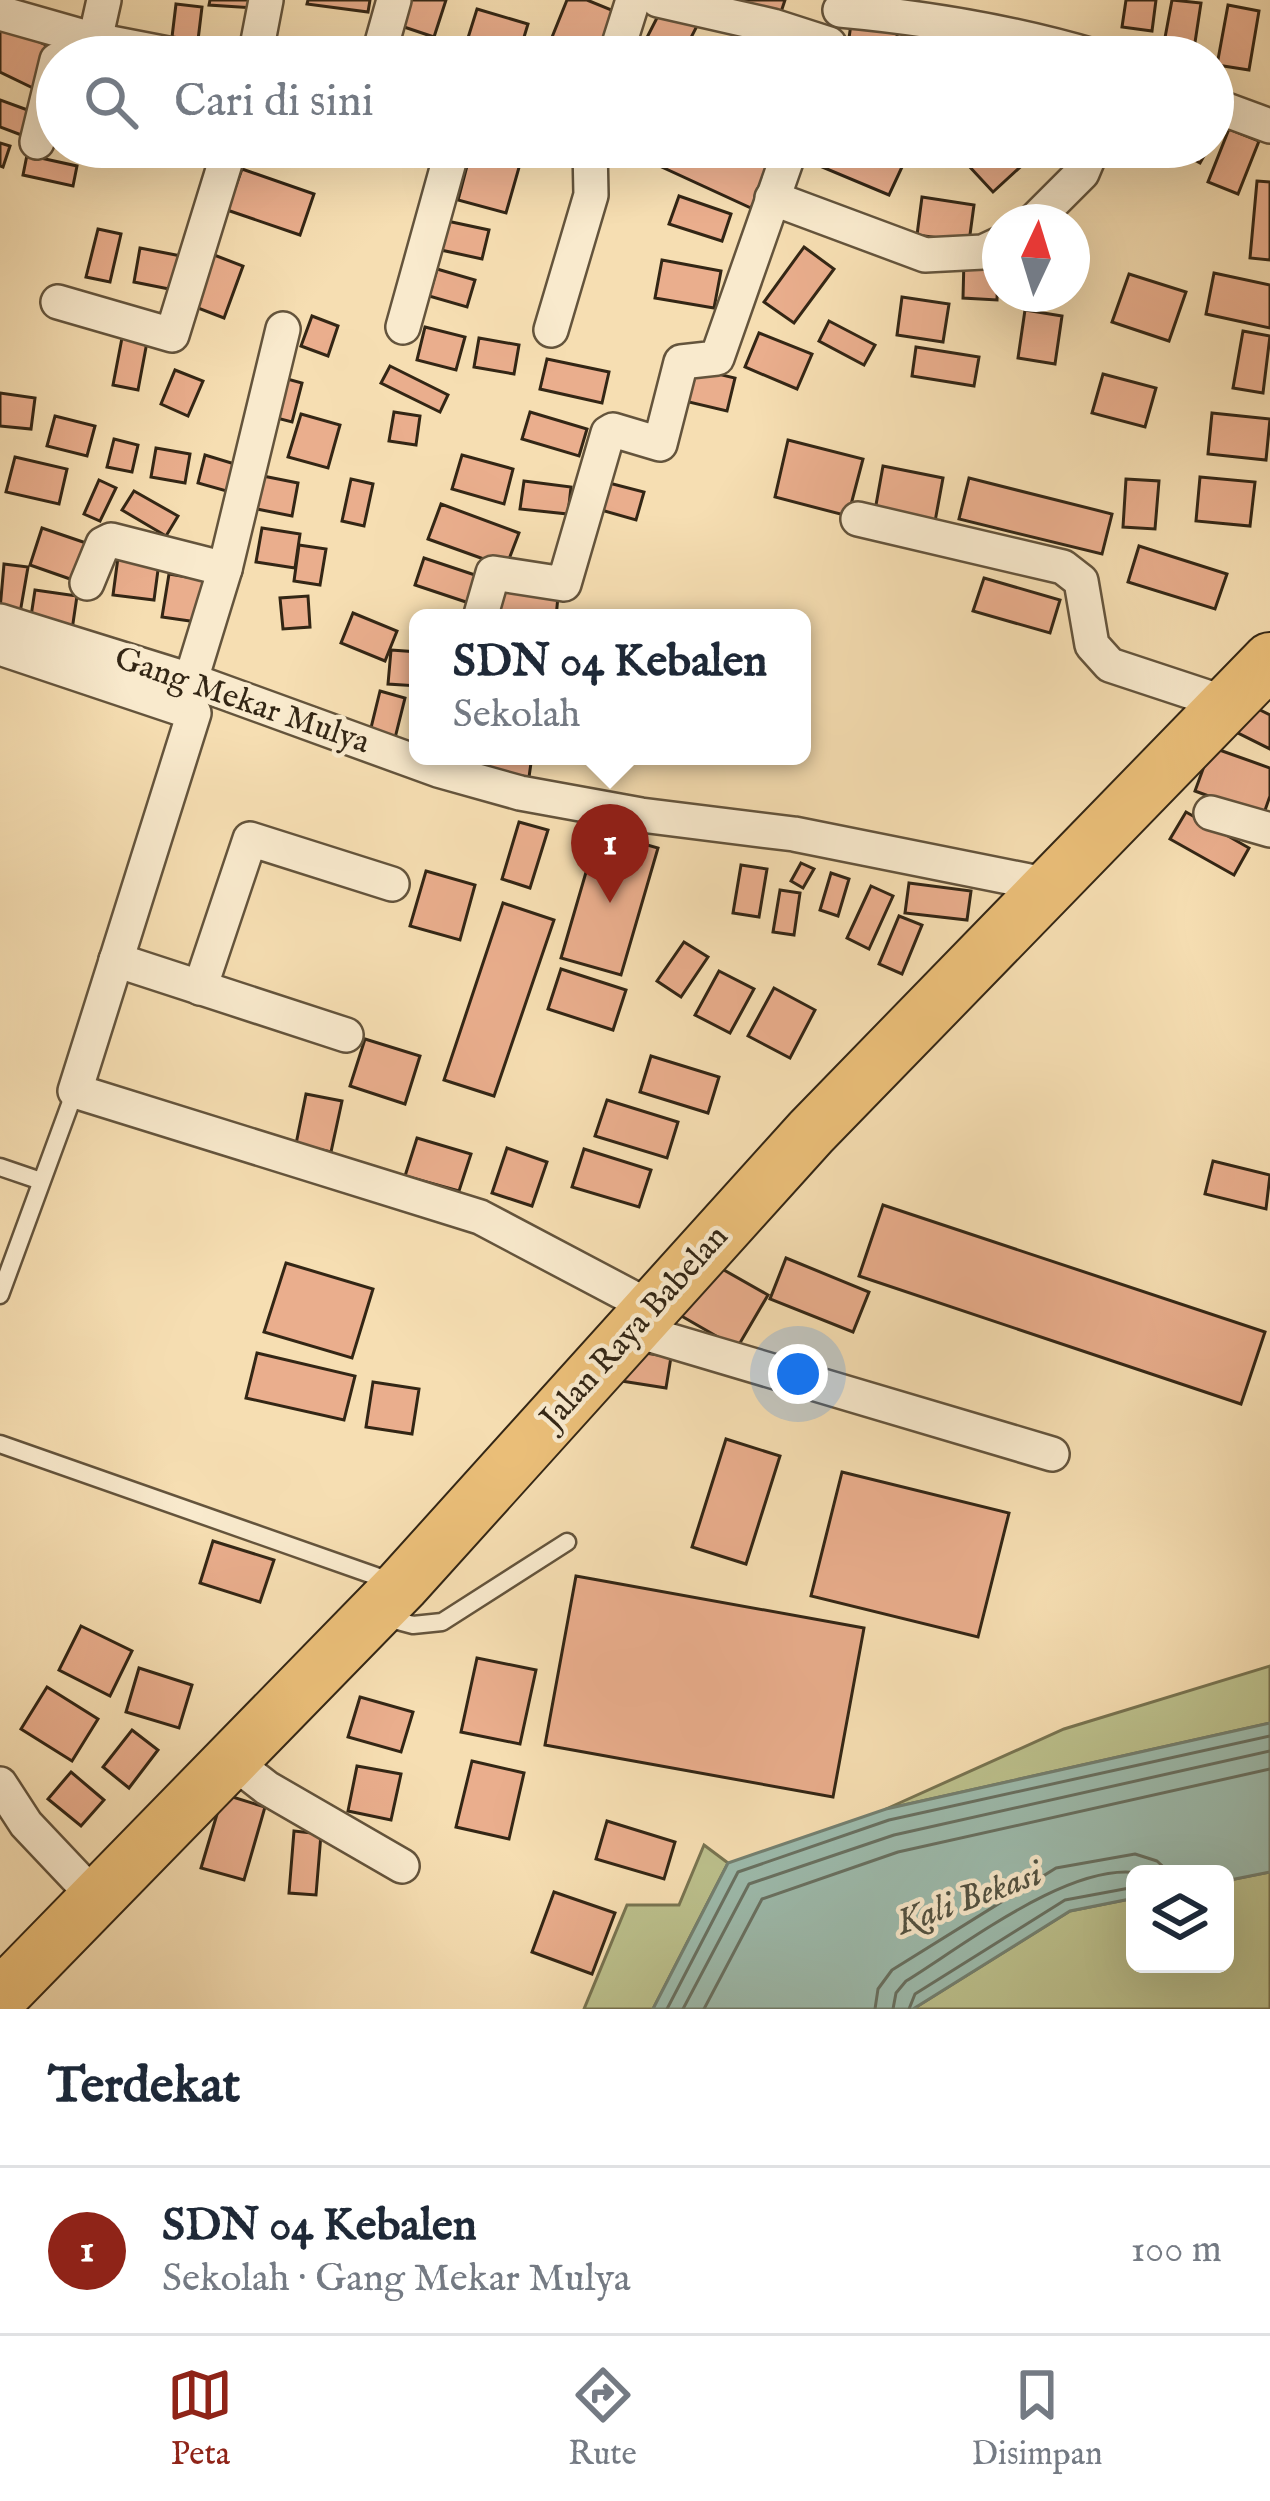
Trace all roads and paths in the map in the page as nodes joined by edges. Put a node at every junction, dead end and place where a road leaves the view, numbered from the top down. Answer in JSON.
{"nodes":[{"id":1,"x":104,"y":0,"type":"edge"},
{"id":2,"x":266,"y":0,"type":"edge"},
{"id":3,"x":394,"y":0,"type":"edge"},
{"id":4,"x":632,"y":0,"type":"edge"},
{"id":5,"x":658,"y":0,"type":"edge"},
{"id":6,"x":842,"y":5,"type":"edge"},
{"id":7,"x":0,"y":13,"type":"edge"},
{"id":8,"x":46,"y":36,"type":"edge"},
{"id":9,"x":76,"y":36,"type":"edge"},
{"id":10,"x":259,"y":36,"type":"edge"},
{"id":11,"x":384,"y":36,"type":"edge"},
{"id":12,"x":621,"y":36,"type":"edge"},
{"id":13,"x":795,"y":36,"type":"edge"},
{"id":14,"x":831,"y":36,"type":"edge"},
{"id":15,"x":1024,"y":36,"type":"edge"},
{"id":16,"x":1234,"y":113,"type":"edge"},
{"id":17,"x":1270,"y":126,"type":"edge"},
{"id":18,"x":223,"y":168,"type":"edge"},
{"id":19,"x":447,"y":168,"type":"edge"},
{"id":20,"x":590,"y":168,"type":"edge"},
{"id":21,"x":783,"y":168,"type":"edge"},
{"id":22,"x":1084,"y":168,"type":"edge"},
{"id":23,"x":772,"y":198,"type":"junction"},
{"id":24,"x":1051,"y":204,"type":"edge"},
{"id":25,"x":982,"y":252,"type":"edge"},
{"id":26,"x":58,"y":302,"type":"dead end"},
{"id":27,"x":403,"y":327,"type":"dead end"},
{"id":28,"x":283,"y":329,"type":"dead end"},
{"id":29,"x":551,"y":330,"type":"dead end"},
{"id":30,"x":858,"y":519,"type":"dead end"},
{"id":31,"x":225,"y":568,"type":"junction"},
{"id":32,"x":87,"y":583,"type":"dead end"},
{"id":33,"x":483,"y":609,"type":"edge"},
{"id":34,"x":0,"y":621,"type":"edge"},
{"id":35,"x":0,"y":648,"type":"edge"},
{"id":36,"x":1251,"y":689,"type":"edge"},
{"id":37,"x":186,"y":694,"type":"junction"},
{"id":38,"x":409,"y":755,"type":"edge"},
{"id":39,"x":445,"y":765,"type":"edge"},
{"id":40,"x":1211,"y":813,"type":"dead end"},
{"id":41,"x":1270,"y":830,"type":"edge"},
{"id":42,"x":392,"y":884,"type":"dead end"},
{"id":43,"x":1049,"y":885,"type":"junction"},
{"id":44,"x":116,"y":960,"type":"junction"},
{"id":45,"x":200,"y":988,"type":"junction"},
{"id":46,"x":346,"y":1035,"type":"dead end"},
{"id":47,"x":75,"y":1090,"type":"junction"},
{"id":48,"x":0,"y":1167,"type":"edge"},
{"id":49,"x":41,"y":1181,"type":"junction"},
{"id":50,"x":0,"y":1295,"type":"edge"},
{"id":51,"x":644,"y":1320,"type":"junction"},
{"id":52,"x":0,"y":1444,"type":"edge"},
{"id":53,"x":1052,"y":1454,"type":"dead end"},
{"id":54,"x":567,"y":1542,"type":"dead end"},
{"id":55,"x":388,"y":1600,"type":"junction"},
{"id":56,"x":231,"y":1760,"type":"junction"},
{"id":57,"x":0,"y":1784,"type":"edge"},
{"id":58,"x":402,"y":1866,"type":"dead end"},
{"id":59,"x":94,"y":1898,"type":"junction"},
{"id":60,"x":0,"y":1996,"type":"edge"}],
"edges":[{"from":1,"to":9,"type":"street"},
{"from":2,"to":10,"type":"street"},
{"from":3,"to":11,"type":"street"},
{"from":4,"to":12,"type":"street"},
{"from":5,"to":13,"type":"street"},
{"from":6,"to":14,"type":"street"},
{"from":6,"to":15,"type":"street"},
{"from":7,"to":8,"type":"street"},
{"from":16,"to":17,"type":"street"},
{"from":18,"to":26,"type":"street"},
{"from":19,"to":27,"type":"street"},
{"from":20,"to":29,"type":"street"},
{"from":21,"to":23,"type":"street"},
{"from":22,"to":24,"type":"street"},
{"from":23,"to":25,"type":"street"},
{"from":23,"to":33,"type":"street"},
{"from":28,"to":31,"type":"street"},
{"from":30,"to":36,"type":"street"},
{"from":31,"to":32,"type":"street"},
{"from":31,"to":37,"type":"street"},
{"from":34,"to":37,"type":"street","name":"Gang Mekar Mulya"},
{"from":35,"to":37,"type":"street"},
{"from":36,"to":43,"type":"main road","name":"Jalan Raya Babelan"},
{"from":37,"to":38,"type":"street","name":"Gang Mekar Mulya"},
{"from":37,"to":44,"type":"street"},
{"from":39,"to":43,"type":"street","name":"Gang Mekar Mulya"},
{"from":40,"to":41,"type":"street"},
{"from":42,"to":45,"type":"street"},
{"from":43,"to":51,"type":"main road","name":"Jalan Raya Babelan"},
{"from":44,"to":45,"type":"street"},
{"from":44,"to":47,"type":"street"},
{"from":45,"to":46,"type":"street"},
{"from":47,"to":49,"type":"lane"},
{"from":47,"to":51,"type":"street"},
{"from":48,"to":49,"type":"lane"},
{"from":49,"to":50,"type":"lane"},
{"from":51,"to":53,"type":"street"},
{"from":51,"to":55,"type":"main road","name":"Jalan Raya Babelan"},
{"from":52,"to":55,"type":"lane"},
{"from":54,"to":55,"type":"lane"},
{"from":55,"to":56,"type":"main road","name":"Jalan Raya Babelan"},
{"from":56,"to":58,"type":"street"},
{"from":56,"to":59,"type":"main road","name":"Jalan Raya Babelan"},
{"from":57,"to":59,"type":"street"},
{"from":59,"to":60,"type":"main road","name":"Jalan Raya Babelan"}]}
